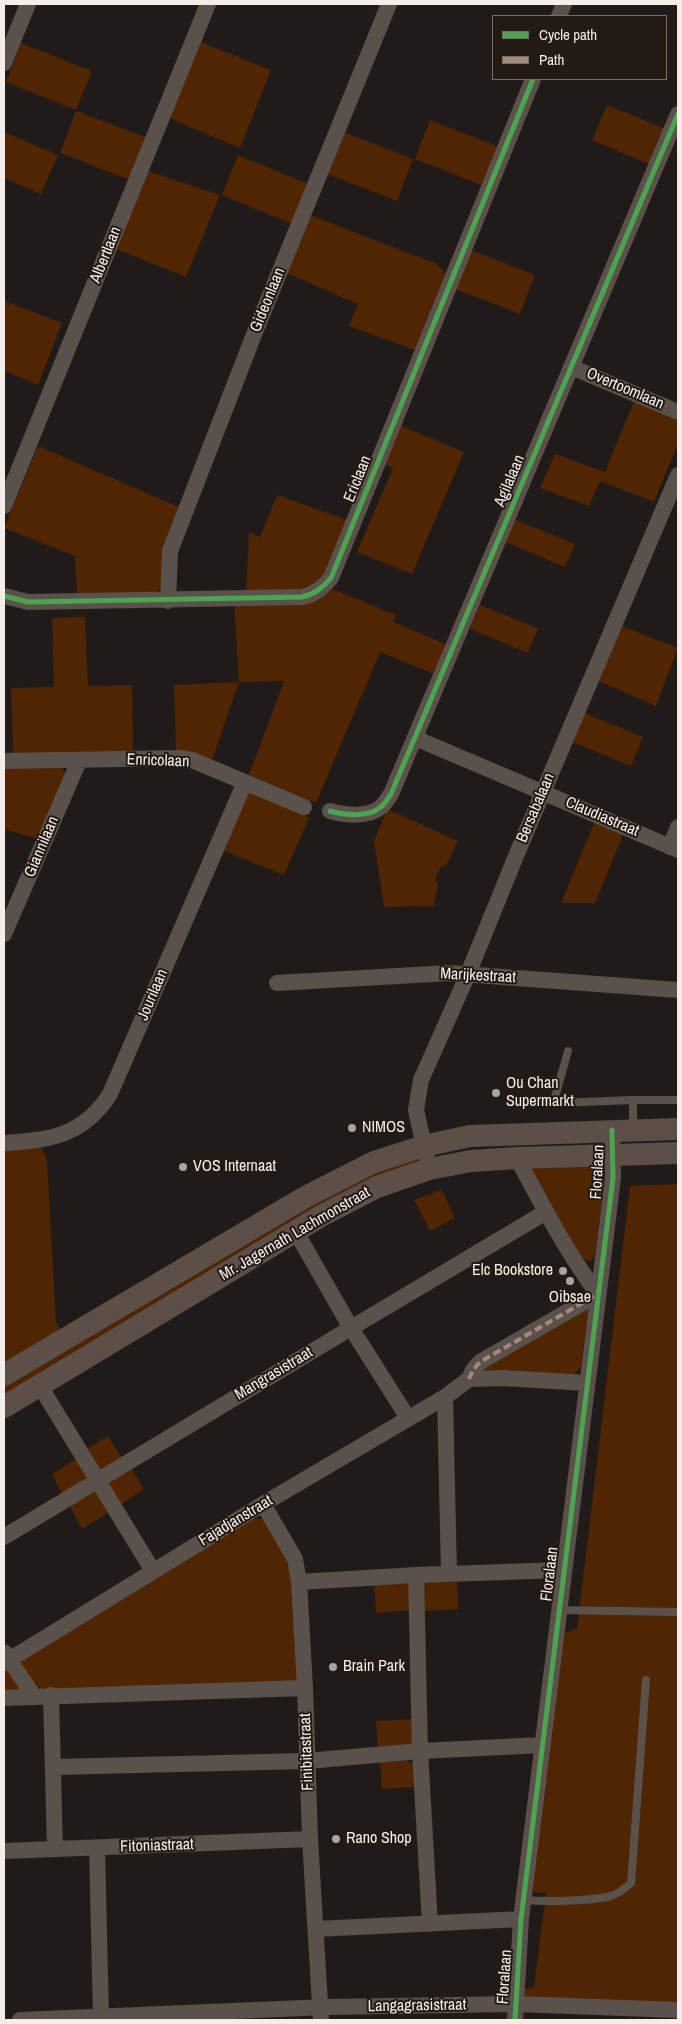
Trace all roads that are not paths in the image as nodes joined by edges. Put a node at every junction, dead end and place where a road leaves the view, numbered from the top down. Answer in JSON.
{"nodes":[{"id":1,"x":28,"y":4,"type":"edge"},
{"id":2,"x":208,"y":4,"type":"edge"},
{"id":3,"x":389,"y":4,"type":"edge"},
{"id":4,"x":4,"y":63,"type":"edge"},
{"id":5,"x":533,"y":80,"type":"edge"},
{"id":6,"x":678,"y":114,"type":"edge"},
{"id":7,"x":571,"y":367,"type":"junction"},
{"id":8,"x":678,"y":412,"type":"edge"},
{"id":9,"x":678,"y":475,"type":"edge"},
{"id":10,"x":4,"y":506,"type":"edge"},
{"id":11,"x":4,"y":596,"type":"edge"},
{"id":12,"x":168,"y":600,"type":"junction"},
{"id":13,"x":415,"y":738,"type":"junction"},
{"id":14,"x":79,"y":760,"type":"junction"},
{"id":15,"x":4,"y":761,"type":"edge"},
{"id":16,"x":245,"y":782,"type":"junction"},
{"id":17,"x":543,"y":792,"type":"junction"},
{"id":18,"x":304,"y":807,"type":"dead end"},
{"id":19,"x":330,"y":810,"type":"dead end"},
{"id":20,"x":678,"y":827,"type":"edge"},
{"id":21,"x":674,"y":848,"type":"edge"},
{"id":22,"x":4,"y":934,"type":"edge"},
{"id":23,"x":468,"y":974,"type":"junction"},
{"id":24,"x":277,"y":983,"type":"dead end"},
{"id":25,"x":678,"y":990,"type":"edge"},
{"id":26,"x":568,"y":1051,"type":"dead end"},
{"id":27,"x":633,"y":1100,"type":"junction"},
{"id":28,"x":678,"y":1101,"type":"edge"},
{"id":29,"x":678,"y":1128,"type":"edge"},
{"id":30,"x":623,"y":1130,"type":"junction"},
{"id":31,"x":4,"y":1143,"type":"edge"},
{"id":32,"x":424,"y":1146,"type":"junction"},
{"id":33,"x":678,"y":1153,"type":"edge"},
{"id":34,"x":613,"y":1155,"type":"junction"},
{"id":35,"x":517,"y":1158,"type":"junction"},
{"id":36,"x":429,"y":1169,"type":"junction"},
{"id":37,"x":546,"y":1212,"type":"junction"},
{"id":38,"x":296,"y":1232,"type":"junction"},
{"id":39,"x":598,"y":1294,"type":"junction"},
{"id":40,"x":351,"y":1328,"type":"junction"},
{"id":41,"x":4,"y":1375,"type":"edge"},
{"id":42,"x":469,"y":1379,"type":"junction"},
{"id":43,"x":587,"y":1384,"type":"junction"},
{"id":44,"x":40,"y":1386,"type":"junction"},
{"id":45,"x":445,"y":1397,"type":"junction"},
{"id":46,"x":4,"y":1408,"type":"edge"},
{"id":47,"x":408,"y":1418,"type":"junction"},
{"id":48,"x":98,"y":1481,"type":"junction"},
{"id":49,"x":263,"y":1504,"type":"junction"},
{"id":50,"x":4,"y":1538,"type":"edge"},
{"id":51,"x":563,"y":1570,"type":"junction"},
{"id":52,"x":153,"y":1572,"type":"junction"},
{"id":53,"x":449,"y":1573,"type":"junction"},
{"id":54,"x":416,"y":1575,"type":"junction"},
{"id":55,"x":299,"y":1582,"type":"junction"},
{"id":56,"x":558,"y":1610,"type":"junction"},
{"id":57,"x":678,"y":1612,"type":"edge"},
{"id":58,"x":5,"y":1658,"type":"edge"},
{"id":59,"x":646,"y":1680,"type":"dead end"},
{"id":60,"x":305,"y":1688,"type":"junction"},
{"id":61,"x":51,"y":1695,"type":"junction"},
{"id":62,"x":34,"y":1696,"type":"junction"},
{"id":63,"x":4,"y":1698,"type":"edge"},
{"id":64,"x":543,"y":1745,"type":"junction"},
{"id":65,"x":420,"y":1751,"type":"junction"},
{"id":66,"x":307,"y":1761,"type":"junction"},
{"id":67,"x":53,"y":1767,"type":"junction"},
{"id":68,"x":310,"y":1839,"type":"junction"},
{"id":69,"x":97,"y":1848,"type":"junction"},
{"id":70,"x":55,"y":1849,"type":"junction"},
{"id":71,"x":4,"y":1851,"type":"edge"},
{"id":72,"x":524,"y":1900,"type":"junction"},
{"id":73,"x":521,"y":1919,"type":"junction"},
{"id":74,"x":430,"y":1924,"type":"junction"},
{"id":75,"x":316,"y":1929,"type":"junction"},
{"id":76,"x":515,"y":2012,"type":"edge"},
{"id":77,"x":672,"y":2013,"type":"edge"},
{"id":78,"x":320,"y":2014,"type":"edge"},
{"id":79,"x":101,"y":2017,"type":"junction"},
{"id":80,"x":20,"y":2020,"type":"edge"},
{"id":81,"x":29,"y":2020,"type":"edge"}],
"edges":[{"from":1,"to":4,"type":"street"},
{"from":2,"to":10,"type":"street","name":"Albertlaan"},
{"from":3,"to":12,"type":"street","name":"Gideonlaan"},
{"from":5,"to":12,"type":"street","name":"Ericlaan"},
{"from":6,"to":7,"type":"street","name":"Agilalaan"},
{"from":7,"to":8,"type":"street","name":"Overtoomlaan"},
{"from":7,"to":13,"type":"street","name":"Agilalaan"},
{"from":9,"to":17,"type":"street","name":"Bersabalaan"},
{"from":11,"to":12,"type":"street","name":"Ericlaan"},
{"from":13,"to":17,"type":"street","name":"Claudiastraat"},
{"from":13,"to":19,"type":"street","name":"Agilalaan"},
{"from":14,"to":15,"type":"street","name":"Enricolaan"},
{"from":14,"to":16,"type":"street","name":"Enricolaan"},
{"from":14,"to":22,"type":"street","name":"Giannilaan"},
{"from":16,"to":18,"type":"street","name":"Enricolaan"},
{"from":16,"to":31,"type":"street","name":"Jourilaan"},
{"from":17,"to":21,"type":"street","name":"Claudiastraat"},
{"from":17,"to":23,"type":"street","name":"Bersabalaan"},
{"from":20,"to":21,"type":"street"},
{"from":23,"to":24,"type":"street","name":"Marijkestraat"},
{"from":23,"to":25,"type":"street","name":"Marijkestraat"},
{"from":23,"to":32,"type":"street","name":"Bersabalaan"},
{"from":26,"to":27,"type":"lane"},
{"from":27,"to":28,"type":"lane"},
{"from":27,"to":30,"type":"lane"},
{"from":29,"to":30,"type":"main road","name":"Mr. Jagernath Lachmonstraat"},
{"from":30,"to":32,"type":"main road","name":"Mr. Jagernath Lachmonstraat"},
{"from":30,"to":34,"type":"street","name":"Floralaan"},
{"from":32,"to":36,"type":"street","name":"Bersabalaan"},
{"from":32,"to":41,"type":"main road","name":"Mr. Jagernath Lachmonstraat"},
{"from":33,"to":34,"type":"main road","name":"Mr. Jagernath Lachmonstraat"},
{"from":34,"to":35,"type":"main road","name":"Mr. Jagernath Lachmonstraat"},
{"from":34,"to":39,"type":"street","name":"Floralaan"},
{"from":35,"to":36,"type":"main road","name":"Mr. Jagernath Lachmonstraat"},
{"from":35,"to":37,"type":"street"},
{"from":36,"to":38,"type":"main road","name":"Mr. Jagernath Lachmonstraat"},
{"from":37,"to":39,"type":"street"},
{"from":37,"to":40,"type":"street","name":"Mangrasistraat"},
{"from":38,"to":40,"type":"street"},
{"from":38,"to":44,"type":"main road","name":"Mr. Jagernath Lachmonstraat"},
{"from":39,"to":42,"type":"street","name":"Fajadjanstraat"},
{"from":39,"to":43,"type":"street","name":"Floralaan"},
{"from":40,"to":47,"type":"street"},
{"from":40,"to":48,"type":"street","name":"Mangrasistraat"},
{"from":42,"to":43,"type":"street"},
{"from":42,"to":45,"type":"street","name":"Fajadjanstraat"},
{"from":43,"to":51,"type":"street","name":"Floralaan"},
{"from":44,"to":46,"type":"main road","name":"Mr. Jagernath Lachmonstraat"},
{"from":44,"to":48,"type":"street"},
{"from":45,"to":47,"type":"street","name":"Fajadjanstraat"},
{"from":45,"to":53,"type":"street"},
{"from":47,"to":49,"type":"street","name":"Fajadjanstraat"},
{"from":48,"to":50,"type":"street","name":"Mangrasistraat"},
{"from":48,"to":52,"type":"street"},
{"from":49,"to":52,"type":"street","name":"Fajadjanstraat"},
{"from":49,"to":55,"type":"street","name":"Finibitastraat"},
{"from":51,"to":53,"type":"street"},
{"from":51,"to":56,"type":"street","name":"Floralaan"},
{"from":52,"to":58,"type":"street","name":"Fajadjanstraat"},
{"from":53,"to":54,"type":"street"},
{"from":54,"to":55,"type":"street"},
{"from":54,"to":65,"type":"street"},
{"from":55,"to":60,"type":"street","name":"Finibitastraat"},
{"from":56,"to":57,"type":"lane"},
{"from":56,"to":64,"type":"street","name":"Floralaan"},
{"from":58,"to":62,"type":"street"},
{"from":59,"to":72,"type":"lane"},
{"from":60,"to":61,"type":"street"},
{"from":60,"to":66,"type":"street","name":"Finibitastraat"},
{"from":61,"to":62,"type":"street"},
{"from":61,"to":67,"type":"street"},
{"from":62,"to":63,"type":"street"},
{"from":64,"to":65,"type":"street"},
{"from":64,"to":72,"type":"street","name":"Floralaan"},
{"from":65,"to":66,"type":"street"},
{"from":65,"to":74,"type":"street"},
{"from":66,"to":67,"type":"street"},
{"from":66,"to":68,"type":"street","name":"Finibitastraat"},
{"from":67,"to":70,"type":"street"},
{"from":68,"to":69,"type":"street","name":"Fitoniastraat"},
{"from":68,"to":75,"type":"street","name":"Finibitastraat"},
{"from":69,"to":70,"type":"street","name":"Fitoniastraat"},
{"from":69,"to":79,"type":"street"},
{"from":70,"to":71,"type":"street","name":"Fitoniastraat"},
{"from":72,"to":73,"type":"street","name":"Floralaan"},
{"from":73,"to":74,"type":"street"},
{"from":73,"to":76,"type":"street","name":"Floralaan"},
{"from":74,"to":75,"type":"street"},
{"from":75,"to":78,"type":"street","name":"Finibitastraat"},
{"from":76,"to":77,"type":"street","name":"Langagrasistraat"},
{"from":76,"to":78,"type":"street","name":"Langagrasistraat"},
{"from":78,"to":79,"type":"street","name":"Langagrasistraat"},
{"from":79,"to":81,"type":"street","name":"Langagrasistraat"},
{"from":80,"to":81,"type":"street","name":"Langagrasistraat"}]}
